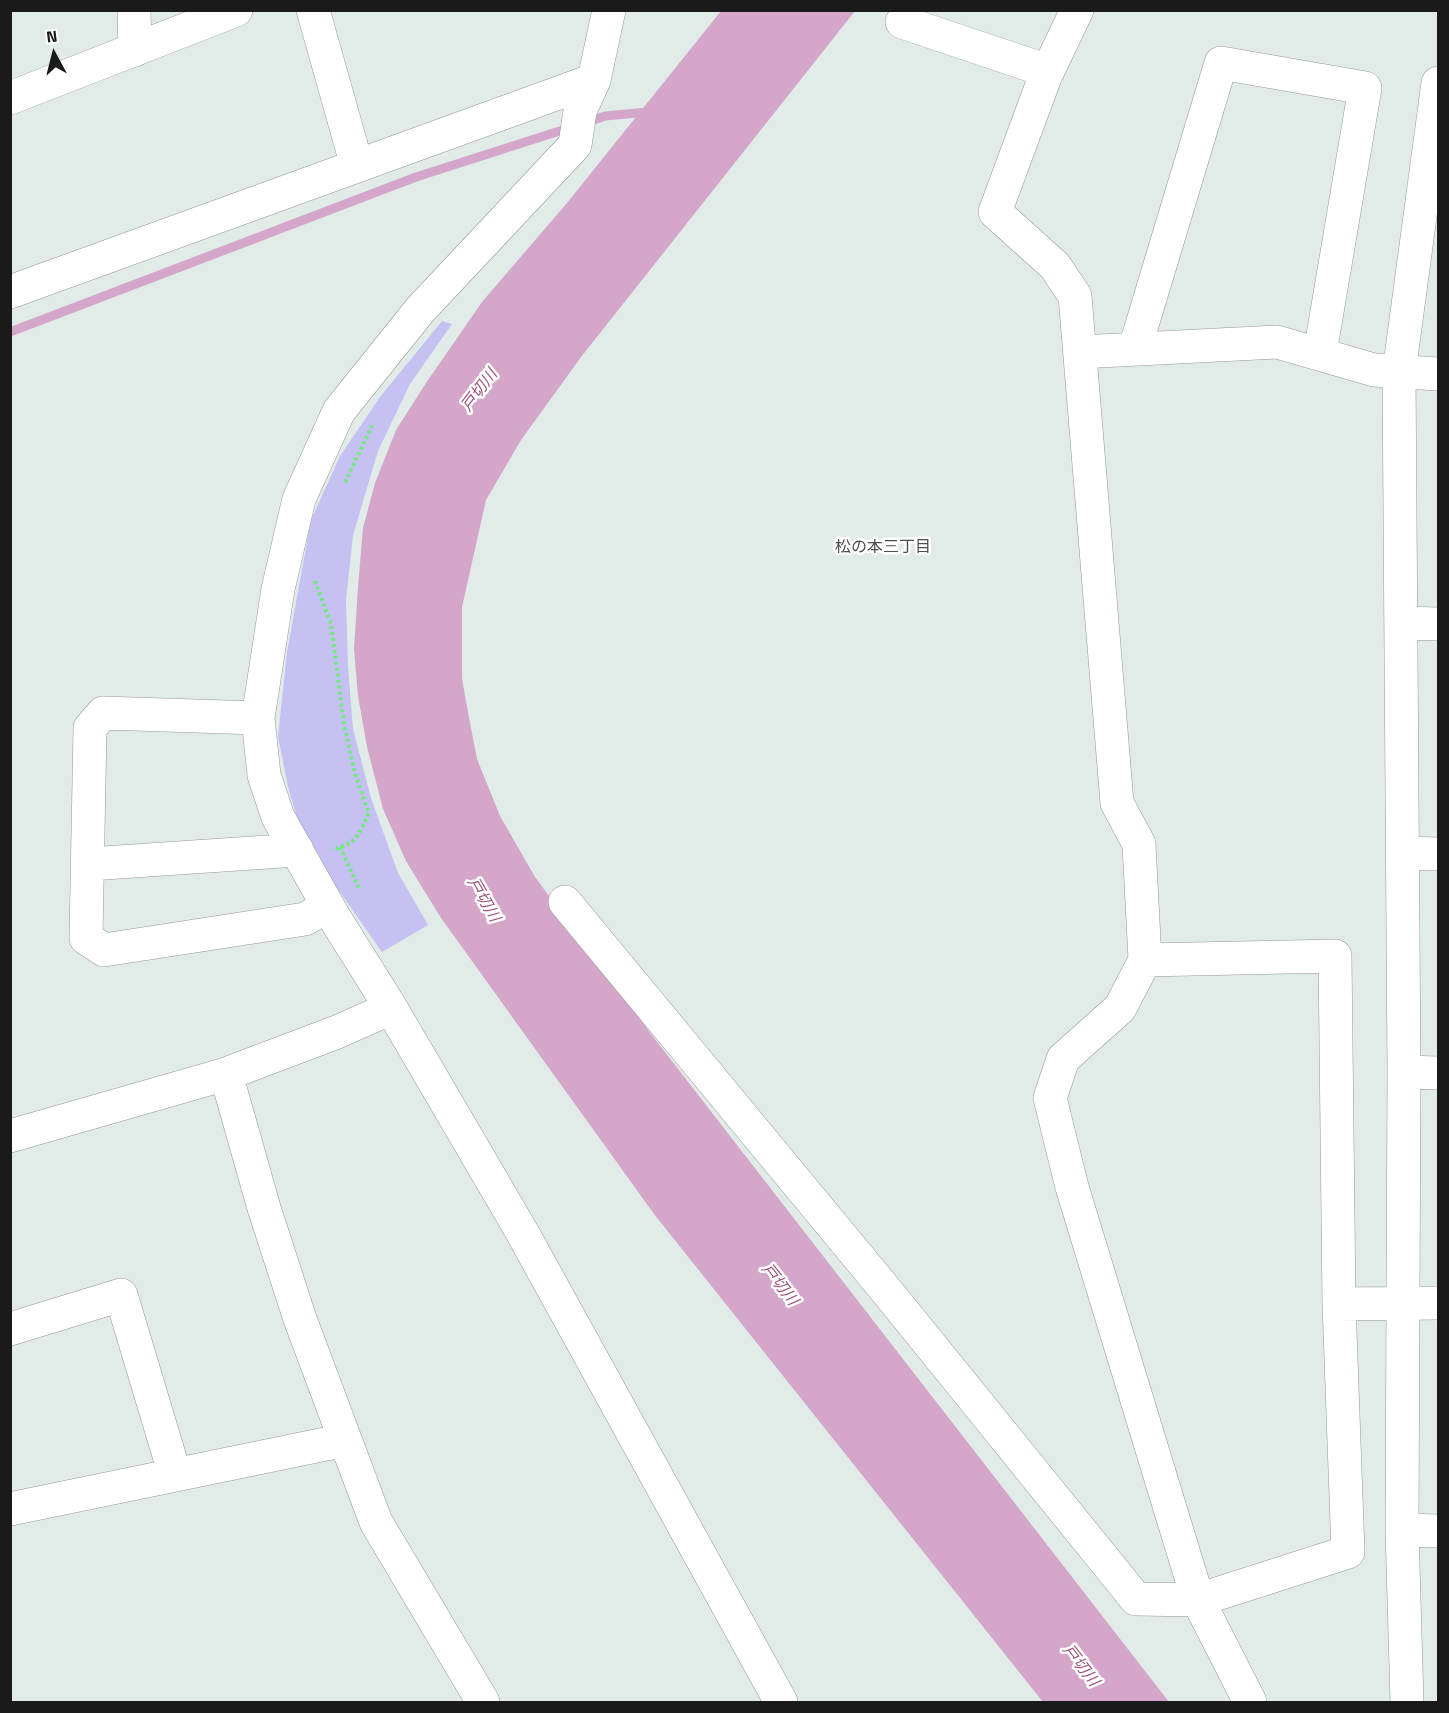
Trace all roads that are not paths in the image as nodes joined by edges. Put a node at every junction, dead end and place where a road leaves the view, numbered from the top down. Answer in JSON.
{"nodes":[{"id":1,"x":134,"y":10,"type":"edge"},
{"id":2,"x":236,"y":10,"type":"edge"},
{"id":3,"x":313,"y":10,"type":"edge"},
{"id":4,"x":609,"y":10,"type":"edge"},
{"id":5,"x":1077,"y":10,"type":"edge"},
{"id":6,"x":902,"y":22,"type":"dead end"},
{"id":7,"x":135,"y":50,"type":"junction"},
{"id":8,"x":1048,"y":71,"type":"junction"},
{"id":9,"x":594,"y":80,"type":"junction"},
{"id":10,"x":1438,"y":83,"type":"edge"},
{"id":11,"x":10,"y":98,"type":"edge"},
{"id":12,"x":1436,"y":126,"type":"edge"},
{"id":13,"x":357,"y":166,"type":"junction"},
{"id":14,"x":10,"y":292,"type":"edge"},
{"id":15,"x":1134,"y":348,"type":"junction"},
{"id":16,"x":1080,"y":351,"type":"junction"},
{"id":17,"x":1320,"y":353,"type":"junction"},
{"id":18,"x":1399,"y":372,"type":"junction"},
{"id":19,"x":1438,"y":374,"type":"edge"},
{"id":20,"x":1401,"y":623,"type":"junction"},
{"id":21,"x":1438,"y":624,"type":"edge"},
{"id":22,"x":258,"y":718,"type":"junction"},
{"id":23,"x":297,"y":850,"type":"junction"},
{"id":24,"x":1402,"y":854,"type":"junction"},
{"id":25,"x":1438,"y":854,"type":"edge"},
{"id":26,"x":89,"y":864,"type":"junction"},
{"id":27,"x":565,"y":902,"type":"dead end"},
{"id":28,"x":328,"y":906,"type":"junction"},
{"id":29,"x":1145,"y":960,"type":"junction"},
{"id":30,"x":391,"y":1008,"type":"junction"},
{"id":31,"x":1404,"y":1072,"type":"junction"},
{"id":32,"x":1438,"y":1073,"type":"edge"},
{"id":33,"x":226,"y":1074,"type":"junction"},
{"id":34,"x":10,"y":1136,"type":"edge"},
{"id":35,"x":1402,"y":1302,"type":"junction"},
{"id":36,"x":1339,"y":1304,"type":"junction"},
{"id":37,"x":1438,"y":1304,"type":"edge"},
{"id":38,"x":10,"y":1329,"type":"edge"},
{"id":39,"x":345,"y":1440,"type":"junction"},
{"id":40,"x":174,"y":1475,"type":"junction"},
{"id":41,"x":10,"y":1509,"type":"edge"},
{"id":42,"x":1402,"y":1530,"type":"junction"},
{"id":43,"x":1438,"y":1531,"type":"edge"},
{"id":44,"x":1198,"y":1600,"type":"junction"},
{"id":45,"x":483,"y":1702,"type":"edge"},
{"id":46,"x":782,"y":1702,"type":"edge"},
{"id":47,"x":1250,"y":1702,"type":"edge"},
{"id":48,"x":1407,"y":1702,"type":"edge"}],
"edges":[{"from":1,"to":7,"type":"street"},
{"from":2,"to":7,"type":"street"},
{"from":3,"to":13,"type":"street"},
{"from":4,"to":9,"type":"street"},
{"from":5,"to":8,"type":"street"},
{"from":6,"to":8,"type":"street"},
{"from":7,"to":11,"type":"street"},
{"from":8,"to":16,"type":"street"},
{"from":9,"to":13,"type":"street"},
{"from":9,"to":22,"type":"street"},
{"from":10,"to":12,"type":"street"},
{"from":12,"to":18,"type":"street"},
{"from":13,"to":14,"type":"street"},
{"from":15,"to":16,"type":"street"},
{"from":15,"to":17,"type":"street"},
{"from":15,"to":17,"type":"street"},
{"from":16,"to":29,"type":"street"},
{"from":17,"to":18,"type":"street"},
{"from":18,"to":19,"type":"street"},
{"from":18,"to":20,"type":"street"},
{"from":20,"to":21,"type":"street"},
{"from":20,"to":24,"type":"street"},
{"from":22,"to":23,"type":"street"},
{"from":22,"to":26,"type":"street"},
{"from":23,"to":26,"type":"street"},
{"from":23,"to":28,"type":"street"},
{"from":24,"to":25,"type":"street"},
{"from":24,"to":31,"type":"street"},
{"from":26,"to":28,"type":"street"},
{"from":27,"to":44,"type":"street"},
{"from":28,"to":30,"type":"street"},
{"from":29,"to":36,"type":"street"},
{"from":29,"to":44,"type":"street"},
{"from":30,"to":33,"type":"street"},
{"from":30,"to":46,"type":"street"},
{"from":31,"to":32,"type":"street"},
{"from":31,"to":35,"type":"street"},
{"from":33,"to":34,"type":"street"},
{"from":33,"to":39,"type":"street"},
{"from":35,"to":36,"type":"street"},
{"from":35,"to":37,"type":"street"},
{"from":35,"to":42,"type":"street"},
{"from":36,"to":44,"type":"street"},
{"from":38,"to":40,"type":"street"},
{"from":39,"to":40,"type":"street"},
{"from":39,"to":45,"type":"street"},
{"from":40,"to":41,"type":"street"},
{"from":42,"to":43,"type":"street"},
{"from":42,"to":48,"type":"street"},
{"from":44,"to":47,"type":"street"}]}
